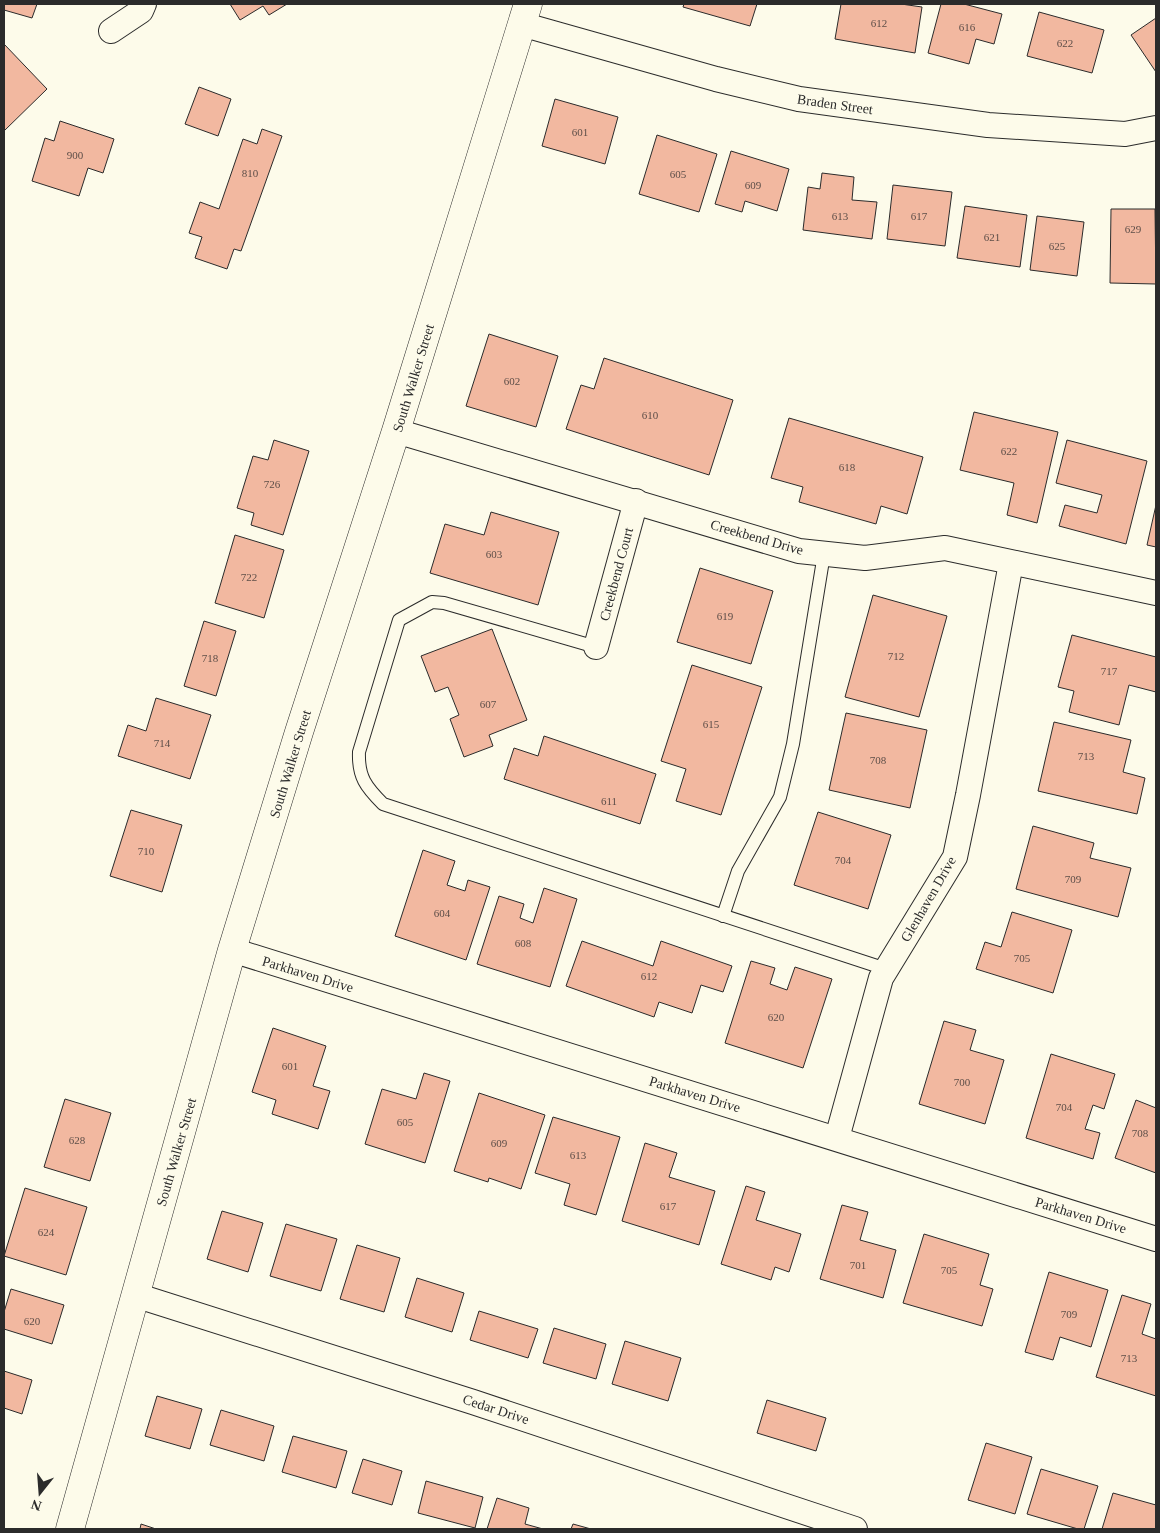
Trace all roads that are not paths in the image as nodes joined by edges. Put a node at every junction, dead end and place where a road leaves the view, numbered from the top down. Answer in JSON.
{"nodes":[{"id":1,"x":144,"y":4,"type":"edge"},
{"id":2,"x":525,"y":14,"type":"edge"},
{"id":3,"x":111,"y":31,"type":"dead end"},
{"id":4,"x":1156,"y":128,"type":"edge"},
{"id":5,"x":396,"y":431,"type":"junction"},
{"id":6,"x":636,"y":501,"type":"junction"},
{"id":7,"x":824,"y":554,"type":"junction"},
{"id":8,"x":1011,"y":563,"type":"junction"},
{"id":9,"x":1156,"y":593,"type":"edge"},
{"id":10,"x":596,"y":646,"type":"joint"},
{"id":11,"x":723,"y":916,"type":"junction"},
{"id":12,"x":232,"y":950,"type":"junction"},
{"id":13,"x":886,"y":969,"type":"junction"},
{"id":14,"x":837,"y":1138,"type":"junction"},
{"id":15,"x":1156,"y":1239,"type":"edge"},
{"id":16,"x":135,"y":1295,"type":"junction"},
{"id":17,"x":70,"y":1529,"type":"edge"},
{"id":18,"x":855,"y":1529,"type":"edge"}],
"edges":[{"from":1,"to":3,"type":"street"},
{"from":2,"to":4,"type":"street","name":"Braden Street"},
{"from":2,"to":5,"type":"street","name":"South Walker Street"},
{"from":5,"to":6,"type":"street","name":"Creekbend Drive"},
{"from":5,"to":12,"type":"street","name":"South Walker Street"},
{"from":6,"to":7,"type":"street","name":"Creekbend Drive"},
{"from":6,"to":10,"type":"street","name":"Creekbend Court"},
{"from":7,"to":8,"type":"street","name":"Creekbend Drive"},
{"from":7,"to":11,"type":"lane"},
{"from":8,"to":9,"type":"street","name":"Creekbend Drive"},
{"from":8,"to":13,"type":"street","name":"Glenhaven Drive"},
{"from":10,"to":11,"type":"lane"},
{"from":11,"to":13,"type":"lane"},
{"from":12,"to":14,"type":"street","name":"Parkhaven Drive"},
{"from":12,"to":16,"type":"street","name":"South Walker Street"},
{"from":13,"to":14,"type":"street","name":"Glenhaven Drive"},
{"from":14,"to":15,"type":"street","name":"Parkhaven Drive"},
{"from":16,"to":17,"type":"street","name":"South Walker Street"},
{"from":16,"to":18,"type":"street","name":"Cedar Drive"}]}
